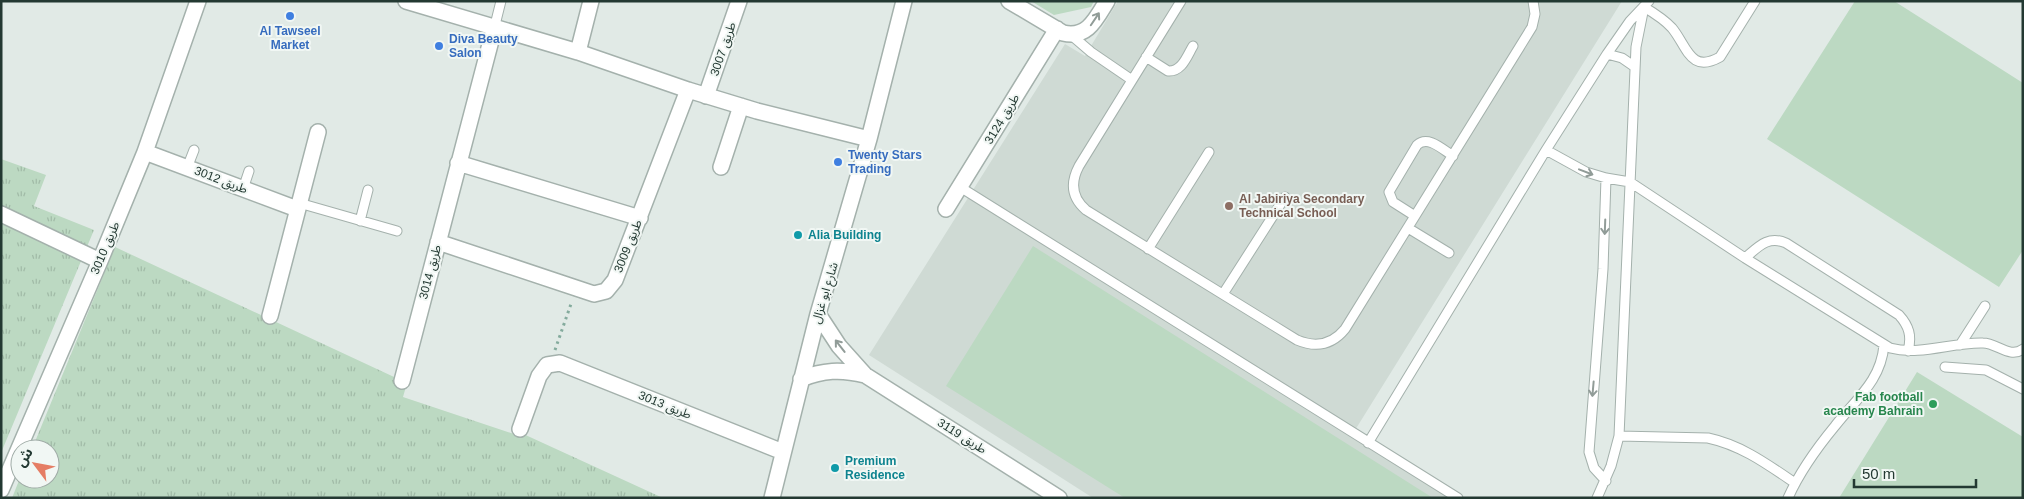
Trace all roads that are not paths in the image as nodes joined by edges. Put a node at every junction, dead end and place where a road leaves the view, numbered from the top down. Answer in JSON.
{"nodes":[{"id":1,"x":198,"y":1,"type":"edge"},
{"id":2,"x":406,"y":1,"type":"edge"},
{"id":3,"x":501,"y":1,"type":"edge"},
{"id":4,"x":591,"y":1,"type":"edge"},
{"id":5,"x":739,"y":1,"type":"edge"},
{"id":6,"x":904,"y":1,"type":"edge"},
{"id":7,"x":1009,"y":1,"type":"edge"},
{"id":8,"x":1107,"y":1,"type":"edge"},
{"id":9,"x":1181,"y":1,"type":"edge"},
{"id":10,"x":1533,"y":1,"type":"edge"},
{"id":11,"x":1755,"y":1,"type":"edge"},
{"id":12,"x":1646,"y":4,"type":"edge"},
{"id":13,"x":494,"y":29,"type":"junction"},
{"id":14,"x":1063,"y":32,"type":"junction"},
{"id":15,"x":1194,"y":46,"type":"dead end"},
{"id":16,"x":578,"y":52,"type":"junction"},
{"id":17,"x":1607,"y":54,"type":"junction"},
{"id":18,"x":1146,"y":57,"type":"junction"},
{"id":19,"x":1635,"y":67,"type":"junction"},
{"id":20,"x":1132,"y":80,"type":"junction"},
{"id":21,"x":688,"y":90,"type":"junction"},
{"id":22,"x":706,"y":96,"type":"junction"},
{"id":23,"x":741,"y":106,"type":"junction"},
{"id":24,"x":318,"y":132,"type":"dead end"},
{"id":25,"x":869,"y":140,"type":"junction"},
{"id":26,"x":194,"y":150,"type":"dead end"},
{"id":27,"x":1546,"y":150,"type":"junction"},
{"id":28,"x":145,"y":152,"type":"junction"},
{"id":29,"x":1209,"y":152,"type":"dead end"},
{"id":30,"x":1453,"y":156,"type":"junction"},
{"id":31,"x":458,"y":164,"type":"junction"},
{"id":32,"x":721,"y":167,"type":"dead end"},
{"id":33,"x":187,"y":168,"type":"junction"},
{"id":34,"x":249,"y":171,"type":"dead end"},
{"id":35,"x":1606,"y":178,"type":"junction"},
{"id":36,"x":1630,"y":182,"type":"junction"},
{"id":37,"x":960,"y":187,"type":"junction"},
{"id":38,"x":243,"y":189,"type":"junction"},
{"id":39,"x":368,"y":190,"type":"dead end"},
{"id":40,"x":1285,"y":197,"type":"dead end"},
{"id":41,"x":298,"y":206,"type":"junction"},
{"id":42,"x":946,"y":209,"type":"dead end"},
{"id":43,"x":1,"y":214,"type":"edge"},
{"id":44,"x":1415,"y":216,"type":"junction"},
{"id":45,"x":640,"y":218,"type":"junction"},
{"id":46,"x":360,"y":221,"type":"junction"},
{"id":47,"x":1408,"y":228,"type":"junction"},
{"id":48,"x":397,"y":231,"type":"dead end"},
{"id":49,"x":438,"y":242,"type":"junction"},
{"id":50,"x":1148,"y":249,"type":"junction"},
{"id":51,"x":1449,"y":253,"type":"dead end"},
{"id":52,"x":1745,"y":258,"type":"junction"},
{"id":53,"x":100,"y":261,"type":"junction"},
{"id":54,"x":1223,"y":294,"type":"junction"},
{"id":55,"x":1985,"y":306,"type":"dead end"},
{"id":56,"x":818,"y":314,"type":"junction"},
{"id":57,"x":270,"y":316,"type":"dead end"},
{"id":58,"x":1884,"y":345,"type":"junction"},
{"id":59,"x":1960,"y":345,"type":"junction"},
{"id":60,"x":2023,"y":349,"type":"edge"},
{"id":61,"x":1908,"y":351,"type":"junction"},
{"id":62,"x":1945,"y":367,"type":"dead end"},
{"id":63,"x":865,"y":375,"type":"junction"},
{"id":64,"x":801,"y":379,"type":"junction"},
{"id":65,"x":402,"y":381,"type":"dead end"},
{"id":66,"x":2023,"y":390,"type":"edge"},
{"id":67,"x":520,"y":429,"type":"dead end"},
{"id":68,"x":1619,"y":436,"type":"junction"},
{"id":69,"x":1368,"y":443,"type":"junction"},
{"id":70,"x":783,"y":452,"type":"junction"},
{"id":71,"x":1606,"y":481,"type":"junction"},
{"id":72,"x":1795,"y":483,"type":"junction"},
{"id":73,"x":1,"y":490,"type":"edge"},
{"id":74,"x":776,"y":496,"type":"edge"},
{"id":75,"x":1059,"y":498,"type":"edge"},
{"id":76,"x":1458,"y":498,"type":"edge"},
{"id":77,"x":1597,"y":498,"type":"edge"},
{"id":78,"x":1788,"y":498,"type":"edge"}],
"edges":[{"from":1,"to":28,"type":"street","name":"طريق 3010"},
{"from":2,"to":13,"type":"street"},
{"from":3,"to":13,"type":"lane","name":"طريق 3014"},
{"from":4,"to":16,"type":"street"},
{"from":5,"to":22,"type":"street","name":"طريق 3007"},
{"from":6,"to":25,"type":"street","name":"شارع ابو غزال"},
{"from":7,"to":14,"type":"street"},
{"from":14,"to":8,"type":"street","one_way":true},
{"from":9,"to":18,"type":"lane"},
{"from":10,"to":30,"type":"lane"},
{"from":11,"to":12,"type":"lane"},
{"from":12,"to":17,"type":"lane"},
{"from":12,"to":19,"type":"lane"},
{"from":13,"to":16,"type":"street"},
{"from":13,"to":31,"type":"street","name":"طريق 3014"},
{"from":14,"to":20,"type":"lane"},
{"from":14,"to":37,"type":"street","name":"طريق 3124"},
{"from":15,"to":18,"type":"lane"},
{"from":16,"to":21,"type":"street"},
{"from":17,"to":19,"type":"lane"},
{"from":17,"to":27,"type":"lane"},
{"from":18,"to":20,"type":"lane"},
{"from":19,"to":36,"type":"lane"},
{"from":20,"to":50,"type":"lane"},
{"from":21,"to":22,"type":"street"},
{"from":21,"to":45,"type":"street","name":"طريق 3009"},
{"from":22,"to":23,"type":"street"},
{"from":23,"to":25,"type":"street"},
{"from":23,"to":32,"type":"street"},
{"from":24,"to":41,"type":"street"},
{"from":25,"to":56,"type":"street","name":"شارع ابو غزال"},
{"from":26,"to":33,"type":"lane"},
{"from":27,"to":35,"type":"lane","one_way":true},
{"from":27,"to":69,"type":"lane"},
{"from":28,"to":33,"type":"street","name":"طريق 3012"},
{"from":28,"to":53,"type":"street","name":"طريق 3010"},
{"from":29,"to":50,"type":"lane"},
{"from":30,"to":44,"type":"lane"},
{"from":30,"to":44,"type":"lane"},
{"from":31,"to":45,"type":"street"},
{"from":31,"to":49,"type":"street","name":"طريق 3014"},
{"from":33,"to":38,"type":"street","name":"طريق 3012"},
{"from":34,"to":38,"type":"lane"},
{"from":35,"to":36,"type":"lane"},
{"from":35,"to":71,"type":"lane","one_way":true},
{"from":36,"to":52,"type":"lane"},
{"from":36,"to":68,"type":"lane"},
{"from":37,"to":42,"type":"street","name":"طريق 3124"},
{"from":37,"to":69,"type":"lane"},
{"from":38,"to":41,"type":"street","name":"طريق 3012"},
{"from":39,"to":46,"type":"lane"},
{"from":40,"to":54,"type":"lane"},
{"from":41,"to":46,"type":"lane"},
{"from":41,"to":57,"type":"street"},
{"from":43,"to":53,"type":"street"},
{"from":44,"to":47,"type":"lane"},
{"from":45,"to":49,"type":"street","name":"طريق 3009"},
{"from":46,"to":48,"type":"lane"},
{"from":47,"to":51,"type":"lane"},
{"from":47,"to":54,"type":"lane"},
{"from":49,"to":65,"type":"street","name":"طريق 3014"},
{"from":50,"to":54,"type":"lane"},
{"from":52,"to":58,"type":"lane"},
{"from":52,"to":61,"type":"lane"},
{"from":53,"to":73,"type":"street","name":"طريق 3010"},
{"from":55,"to":59,"type":"lane"},
{"from":63,"to":56,"type":"street","one_way":true},
{"from":56,"to":64,"type":"street","name":"شارع ابو غزال"},
{"from":58,"to":61,"type":"lane"},
{"from":58,"to":72,"type":"lane"},
{"from":59,"to":60,"type":"lane"},
{"from":59,"to":61,"type":"lane"},
{"from":62,"to":66,"type":"lane"},
{"from":63,"to":64,"type":"street"},
{"from":63,"to":75,"type":"street","name":"طريق 3119"},
{"from":64,"to":70,"type":"street","name":"شارع ابو غزال"},
{"from":67,"to":70,"type":"street","name":"طريق 3013"},
{"from":68,"to":71,"type":"lane"},
{"from":68,"to":72,"type":"lane"},
{"from":69,"to":76,"type":"lane"},
{"from":70,"to":74,"type":"street","name":"شارع ابو غزال"},
{"from":71,"to":77,"type":"lane"},
{"from":72,"to":78,"type":"lane"}]}
